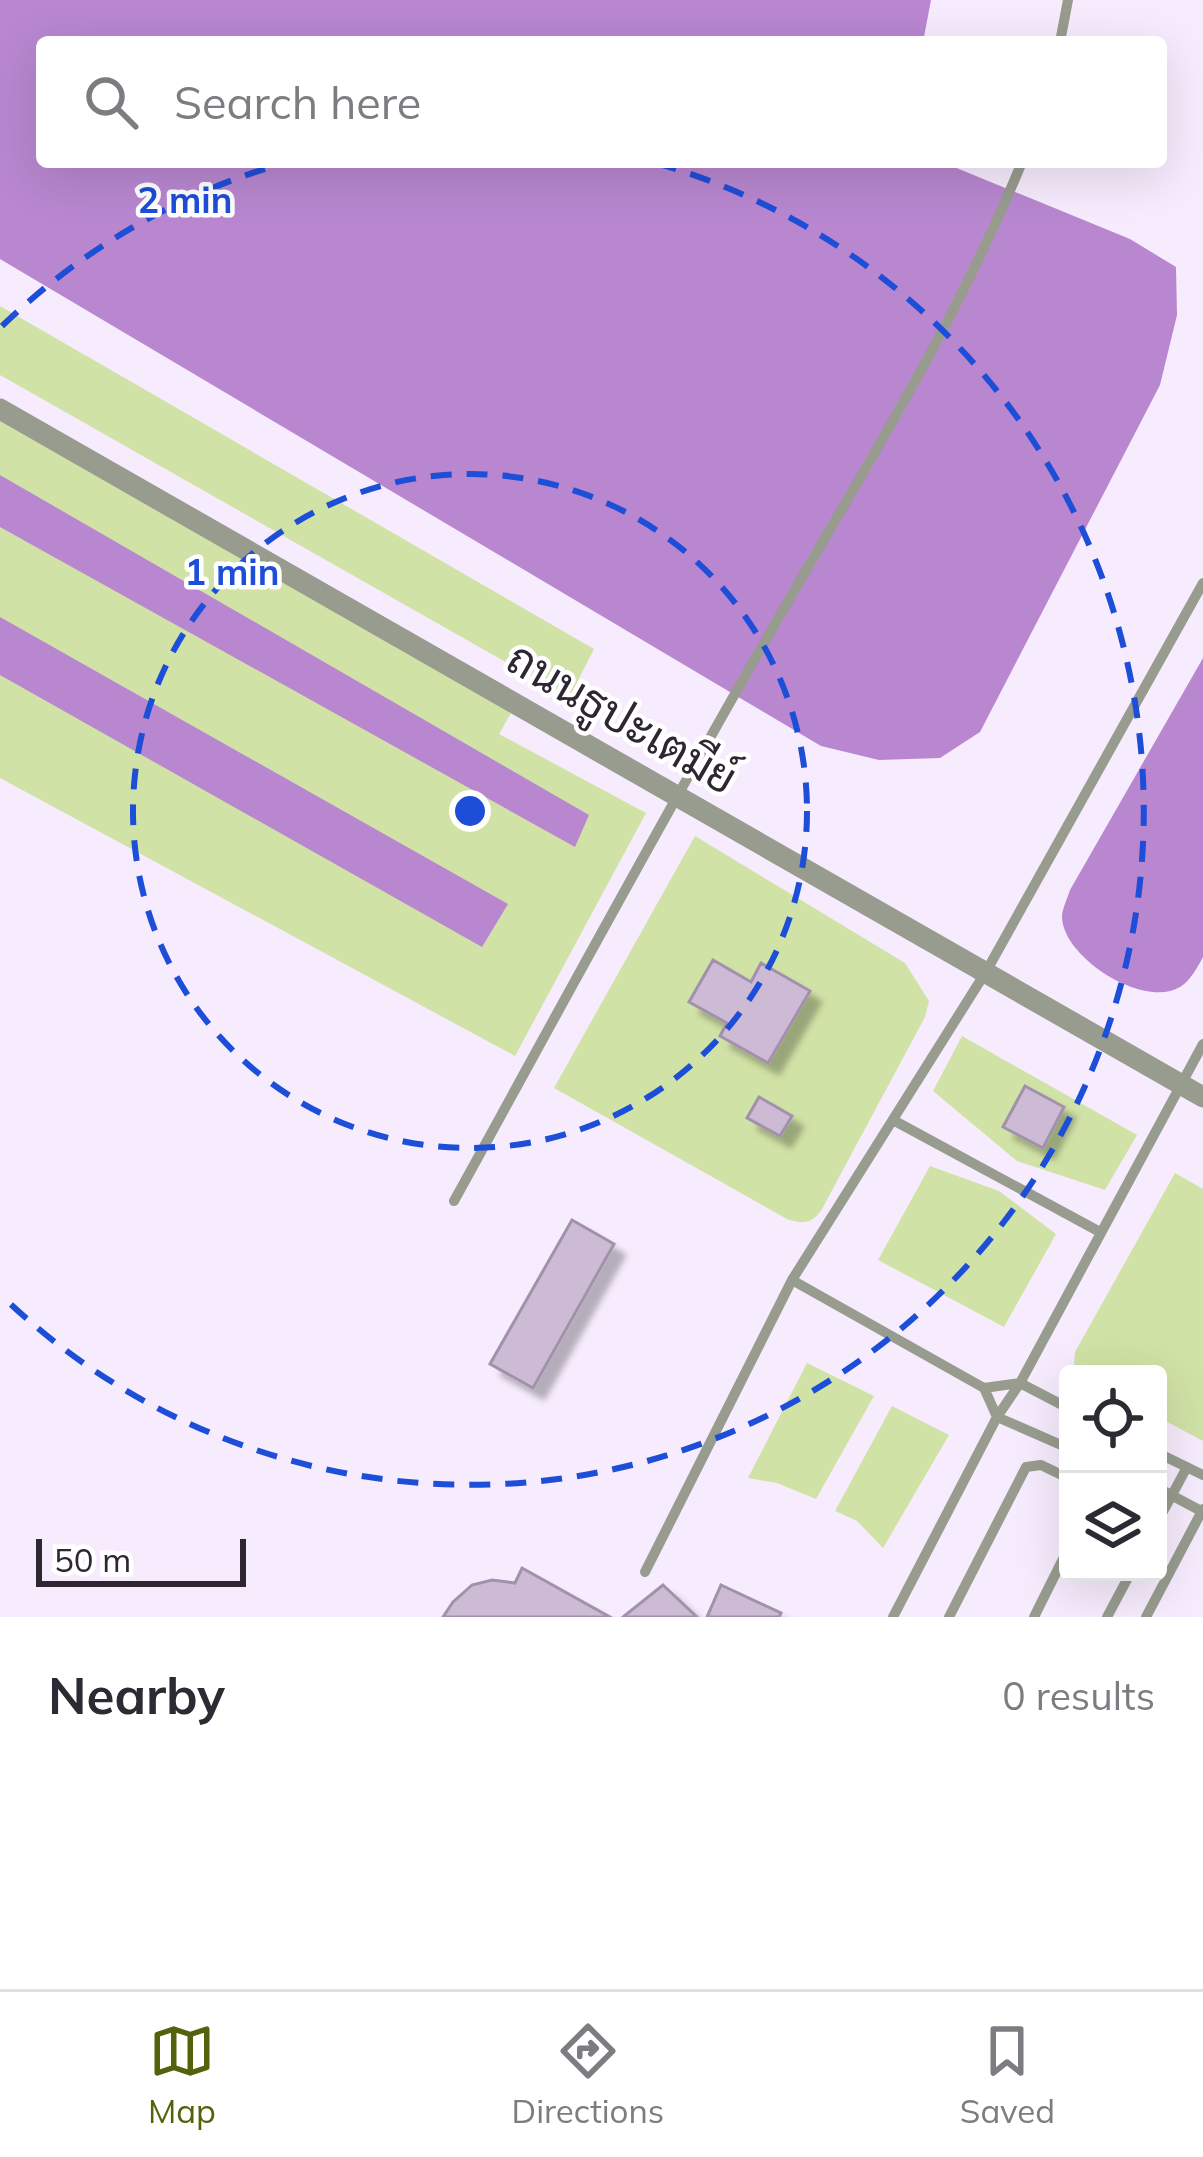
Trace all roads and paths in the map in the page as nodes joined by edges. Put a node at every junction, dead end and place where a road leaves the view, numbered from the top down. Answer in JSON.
{"nodes":[{"id":1,"x":1068,"y":0,"type":"edge"},
{"id":2,"x":1061,"y":36,"type":"edge"},
{"id":3,"x":1020,"y":168,"type":"edge"},
{"id":4,"x":0,"y":410,"type":"edge"},
{"id":5,"x":1203,"y":583,"type":"edge"},
{"id":6,"x":678,"y":794,"type":"junction"},
{"id":7,"x":987,"y":970,"type":"junction"},
{"id":8,"x":1203,"y":1044,"type":"edge"},
{"id":9,"x":1180,"y":1084,"type":"junction"},
{"id":10,"x":1203,"y":1097,"type":"edge"},
{"id":11,"x":893,"y":1120,"type":"junction"},
{"id":12,"x":454,"y":1201,"type":"dead end"},
{"id":13,"x":1100,"y":1232,"type":"junction"},
{"id":14,"x":792,"y":1280,"type":"junction"},
{"id":15,"x":1020,"y":1383,"type":"junction"},
{"id":16,"x":984,"y":1388,"type":"junction"},
{"id":17,"x":1059,"y":1403,"type":"edge"},
{"id":18,"x":997,"y":1417,"type":"junction"},
{"id":19,"x":1059,"y":1444,"type":"edge"},
{"id":20,"x":1167,"y":1457,"type":"edge"},
{"id":21,"x":1187,"y":1467,"type":"junction"},
{"id":22,"x":1059,"y":1474,"type":"edge"},
{"id":23,"x":1203,"y":1475,"type":"edge"},
{"id":24,"x":1167,"y":1492,"type":"edge"},
{"id":25,"x":1172,"y":1495,"type":"junction"},
{"id":26,"x":1167,"y":1504,"type":"edge"},
{"id":27,"x":1202,"y":1510,"type":"edge"},
{"id":28,"x":1059,"y":1567,"type":"edge"},
{"id":29,"x":645,"y":1571,"type":"dead end"},
{"id":30,"x":1126,"y":1581,"type":"edge"},
{"id":31,"x":893,"y":1617,"type":"edge"},
{"id":32,"x":949,"y":1617,"type":"edge"},
{"id":33,"x":1034,"y":1617,"type":"edge"},
{"id":34,"x":1107,"y":1617,"type":"edge"},
{"id":35,"x":1146,"y":1617,"type":"edge"}],
"edges":[{"from":1,"to":2,"type":"lane"},
{"from":3,"to":6,"type":"lane"},
{"from":4,"to":6,"type":"street","name":"ถนนธูปะเตมีย์"},
{"from":5,"to":7,"type":"lane"},
{"from":6,"to":7,"type":"street","name":"ถนนธูปะเตมีย์"},
{"from":6,"to":12,"type":"lane"},
{"from":7,"to":9,"type":"street","name":"ถนนธูปะเตมีย์"},
{"from":7,"to":11,"type":"lane"},
{"from":8,"to":9,"type":"lane"},
{"from":9,"to":10,"type":"street","name":"ถนนธูปะเตมีย์"},
{"from":9,"to":13,"type":"lane"},
{"from":11,"to":13,"type":"lane"},
{"from":11,"to":14,"type":"lane"},
{"from":13,"to":15,"type":"lane"},
{"from":14,"to":16,"type":"lane"},
{"from":14,"to":29,"type":"lane"},
{"from":15,"to":16,"type":"lane"},
{"from":15,"to":17,"type":"lane"},
{"from":15,"to":18,"type":"lane"},
{"from":16,"to":18,"type":"lane"},
{"from":18,"to":19,"type":"lane"},
{"from":18,"to":31,"type":"lane"},
{"from":20,"to":21,"type":"lane"},
{"from":21,"to":23,"type":"lane"},
{"from":21,"to":25,"type":"lane"},
{"from":22,"to":32,"type":"lane"},
{"from":24,"to":25,"type":"lane"},
{"from":25,"to":26,"type":"lane"},
{"from":25,"to":27,"type":"lane"},
{"from":27,"to":35,"type":"lane"},
{"from":28,"to":33,"type":"lane"},
{"from":30,"to":34,"type":"lane"}]}
